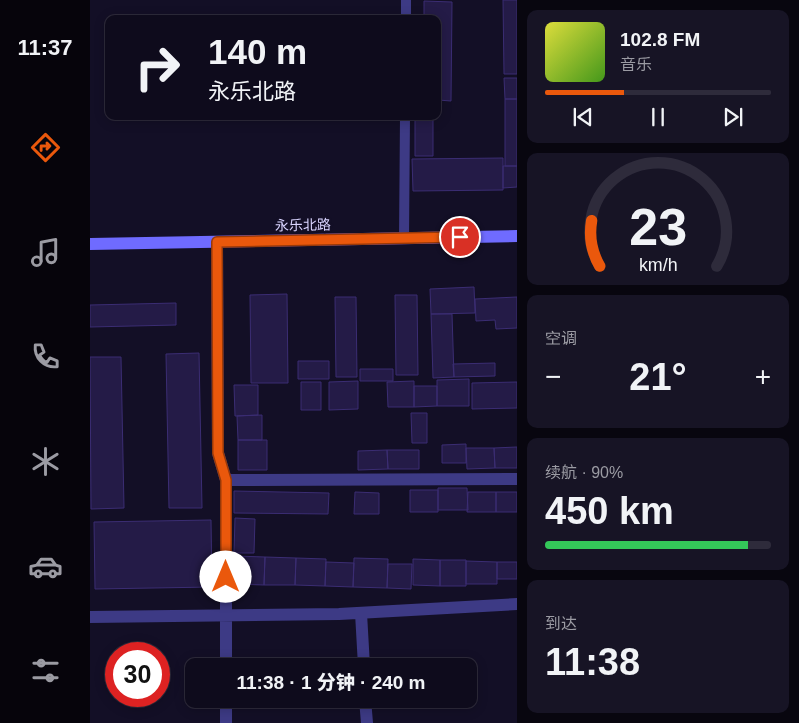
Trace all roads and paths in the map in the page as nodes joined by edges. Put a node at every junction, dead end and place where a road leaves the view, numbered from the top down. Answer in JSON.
{"nodes":[{"id":1,"x":406,"y":0,"type":"edge"},
{"id":2,"x":406,"y":15,"type":"edge"},
{"id":3,"x":405,"y":120,"type":"edge"},
{"id":4,"x":516,"y":236,"type":"edge"},
{"id":5,"x":404,"y":238,"type":"junction"},
{"id":6,"x":217,"y":242,"type":"junction"},
{"id":7,"x":90,"y":244,"type":"edge"},
{"id":8,"x":516,"y":478,"type":"edge"},
{"id":9,"x":226,"y":480,"type":"junction"},
{"id":10,"x":516,"y":604,"type":"edge"},
{"id":11,"x":361,"y":613,"type":"junction"},
{"id":12,"x":226,"y":615,"type":"junction"},
{"id":13,"x":90,"y":616,"type":"edge"},
{"id":14,"x":226,"y":658,"type":"edge"},
{"id":15,"x":364,"y":658,"type":"edge"},
{"id":16,"x":226,"y":708,"type":"edge"},
{"id":17,"x":365,"y":708,"type":"edge"},
{"id":18,"x":226,"y":723,"type":"edge"},
{"id":19,"x":366,"y":723,"type":"edge"}],
"edges":[{"from":1,"to":2,"type":"lane"},
{"from":3,"to":5,"type":"lane"},
{"from":4,"to":5,"type":"main road","name":"永乐北路"},
{"from":5,"to":6,"type":"main road","name":"永乐北路"},
{"from":6,"to":7,"type":"main road","name":"永乐北路"},
{"from":6,"to":9,"type":"street"},
{"from":8,"to":9,"type":"street"},
{"from":9,"to":12,"type":"street"},
{"from":10,"to":11,"type":"street"},
{"from":11,"to":12,"type":"street"},
{"from":11,"to":15,"type":"street"},
{"from":12,"to":13,"type":"street"},
{"from":12,"to":14,"type":"street"},
{"from":16,"to":18,"type":"street"},
{"from":17,"to":19,"type":"street"}]}
